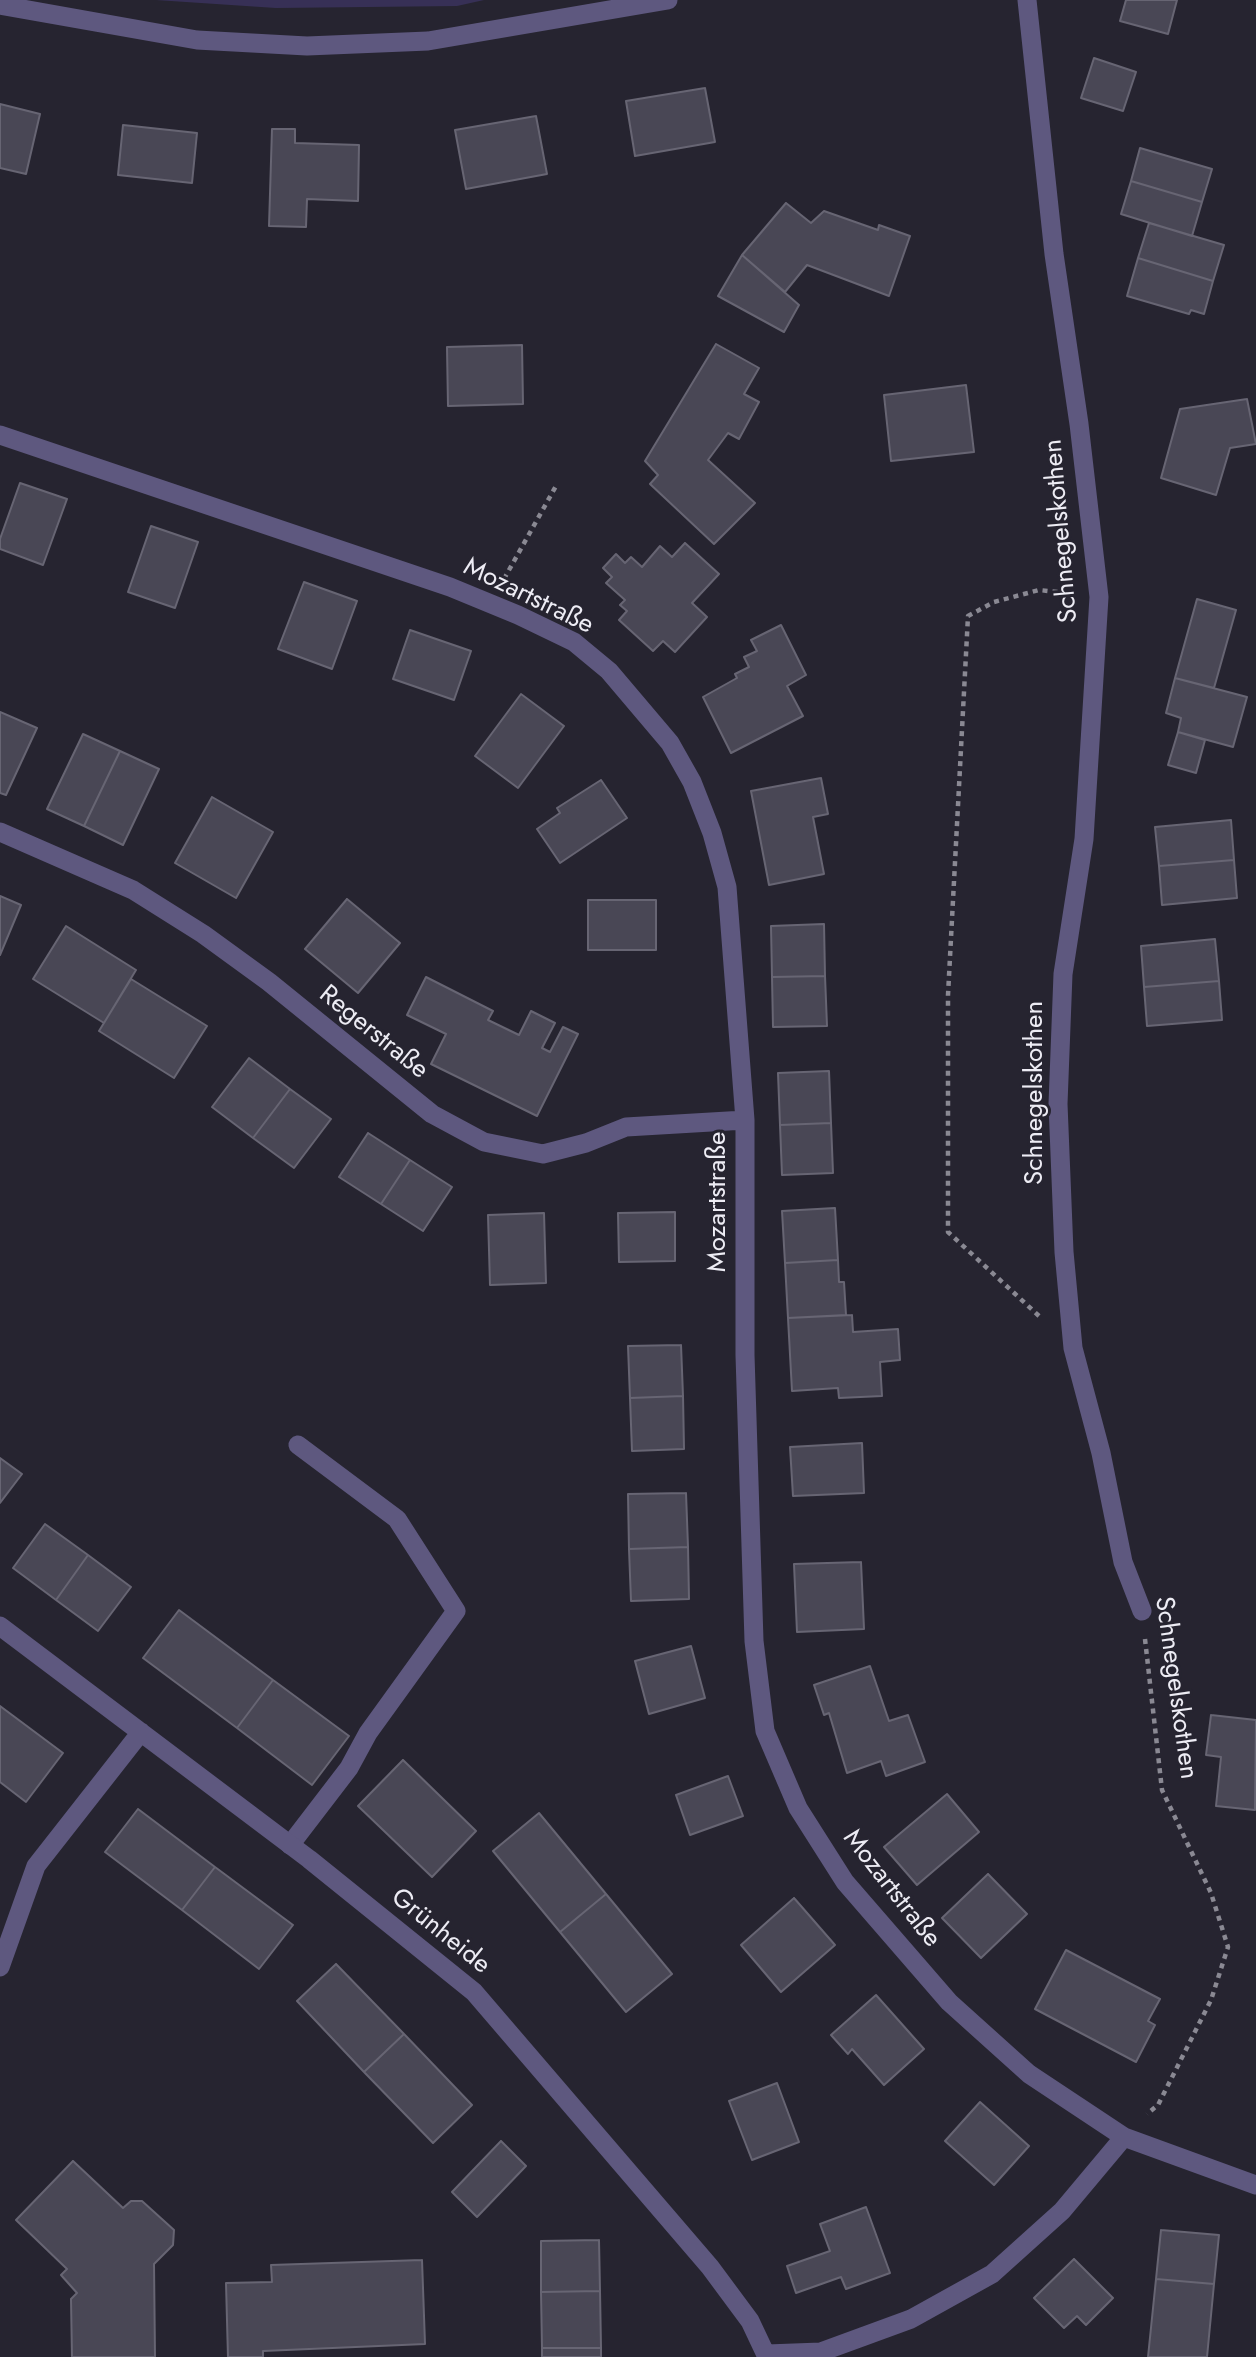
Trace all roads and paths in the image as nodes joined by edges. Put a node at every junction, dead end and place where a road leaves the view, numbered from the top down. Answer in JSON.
{"nodes":[{"id":1,"x":668,"y":0,"type":"edge"},
{"id":2,"x":1027,"y":0,"type":"edge"},
{"id":3,"x":0,"y":5,"type":"edge"},
{"id":4,"x":0,"y":435,"type":"edge"},
{"id":5,"x":556,"y":486,"type":"dead end"},
{"id":6,"x":1039,"y":590,"type":"dead end"},
{"id":7,"x":490,"y":604,"type":"junction"},
{"id":8,"x":0,"y":832,"type":"edge"},
{"id":9,"x":745,"y":1121,"type":"junction"},
{"id":10,"x":1073,"y":1348,"type":"junction"},
{"id":11,"x":298,"y":1445,"type":"dead end"},
{"id":12,"x":1142,"y":1611,"type":"joint"},
{"id":13,"x":0,"y":1626,"type":"edge"},
{"id":14,"x":141,"y":1732,"type":"junction"},
{"id":15,"x":290,"y":1845,"type":"junction"},
{"id":16,"x":0,"y":1967,"type":"edge"},
{"id":17,"x":1124,"y":2137,"type":"junction"},
{"id":18,"x":1256,"y":2185,"type":"edge"},
{"id":19,"x":767,"y":2356,"type":"edge"}],
"edges":[{"from":1,"to":3,"type":"street"},
{"from":2,"to":10,"type":"street","name":"Schnegelskothen"},
{"from":4,"to":7,"type":"street","name":"Mozartstraße"},
{"from":5,"to":7,"type":"path"},
{"from":6,"to":10,"type":"path"},
{"from":7,"to":9,"type":"street","name":"Mozartstraße"},
{"from":8,"to":9,"type":"street","name":"Regerstraße"},
{"from":9,"to":17,"type":"street","name":"Mozartstraße"},
{"from":10,"to":12,"type":"street","name":"Schnegelskothen"},
{"from":11,"to":15,"type":"street"},
{"from":12,"to":17,"type":"path","name":"Schnegelskothen"},
{"from":13,"to":14,"type":"street","name":"Grünheide"},
{"from":14,"to":15,"type":"street","name":"Grünheide"},
{"from":14,"to":16,"type":"street"},
{"from":15,"to":19,"type":"street","name":"Grünheide"},
{"from":17,"to":18,"type":"street","name":"Mozartstraße"},
{"from":17,"to":19,"type":"street"}]}
